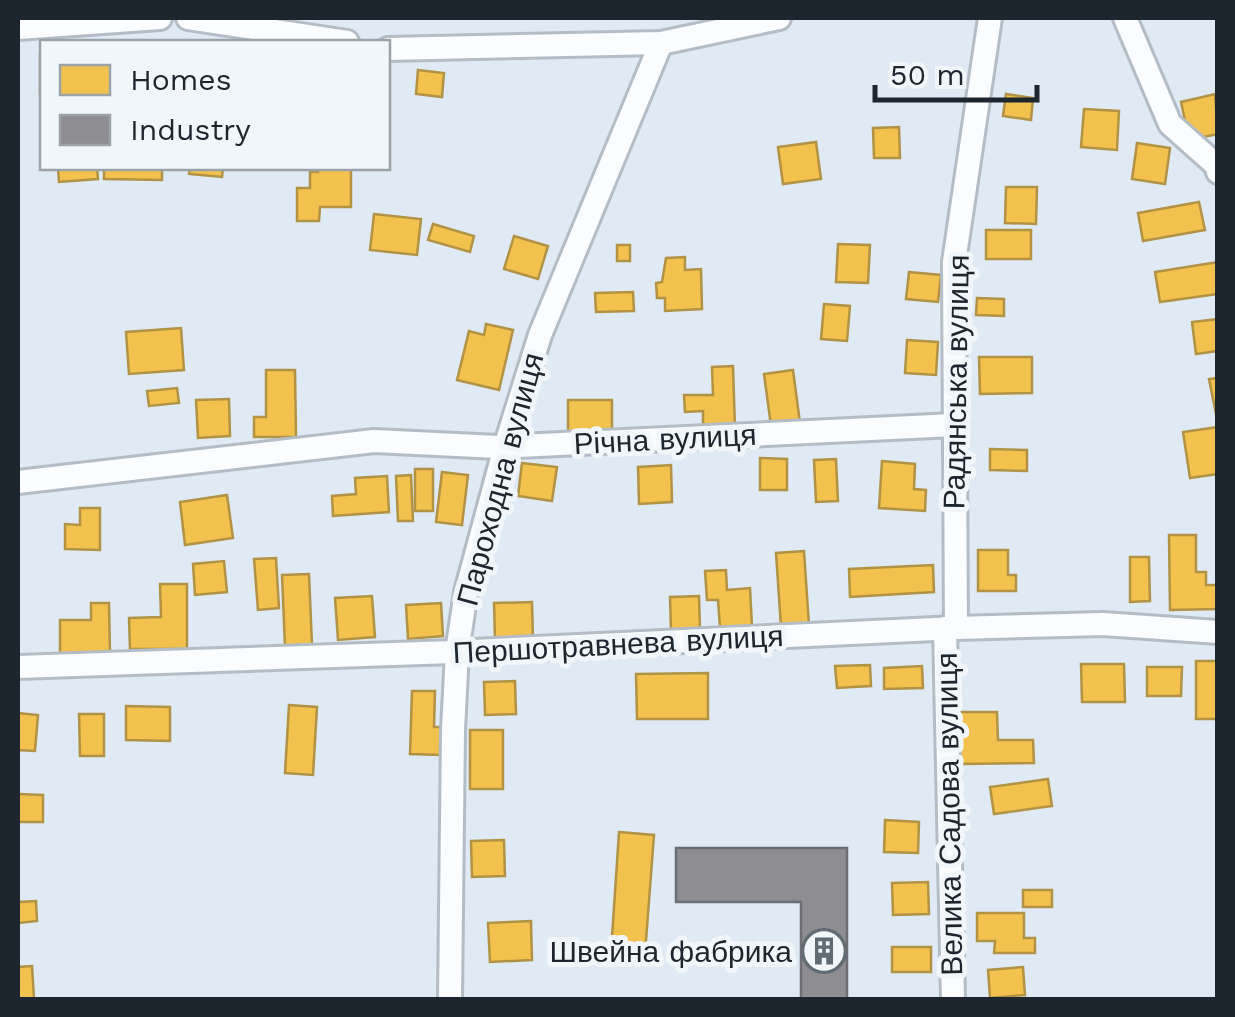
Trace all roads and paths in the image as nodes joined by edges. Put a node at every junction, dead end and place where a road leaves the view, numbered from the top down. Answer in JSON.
{"nodes":[{"id":1,"x":160,"y":18,"type":"edge"},
{"id":2,"x":188,"y":18,"type":"edge"},
{"id":3,"x":778,"y":18,"type":"edge"},
{"id":4,"x":990,"y":18,"type":"edge"},
{"id":5,"x":1125,"y":18,"type":"edge"},
{"id":6,"x":18,"y":28,"type":"edge"},
{"id":7,"x":334,"y":40,"type":"edge"},
{"id":8,"x":662,"y":42,"type":"junction"},
{"id":9,"x":390,"y":49,"type":"edge"},
{"id":10,"x":1218,"y":172,"type":"edge"},
{"id":11,"x":954,"y":426,"type":"junction"},
{"id":12,"x":505,"y":446,"type":"junction"},
{"id":13,"x":18,"y":482,"type":"edge"},
{"id":14,"x":950,"y":628,"type":"junction"},
{"id":15,"x":1218,"y":632,"type":"edge"},
{"id":16,"x":457,"y":652,"type":"junction"},
{"id":17,"x":18,"y":667,"type":"edge"},
{"id":18,"x":450,"y":1000,"type":"edge"},
{"id":19,"x":953,"y":1000,"type":"edge"}],
"edges":[{"from":1,"to":6,"type":"street"},
{"from":2,"to":7,"type":"street"},
{"from":3,"to":8,"type":"street"},
{"from":4,"to":11,"type":"street","name":"Радянська вулиця"},
{"from":5,"to":10,"type":"street"},
{"from":8,"to":9,"type":"street"},
{"from":8,"to":12,"type":"street","name":"Пароходна вулиця"},
{"from":11,"to":12,"type":"street","name":"Річна вулиця"},
{"from":11,"to":14,"type":"street","name":"Радянська вулиця"},
{"from":12,"to":13,"type":"street","name":"Річна вулиця"},
{"from":12,"to":16,"type":"street","name":"Пароходна вулиця"},
{"from":14,"to":15,"type":"street","name":"Першотравнева вулиця"},
{"from":14,"to":16,"type":"street","name":"Першотравнева вулиця"},
{"from":14,"to":19,"type":"street","name":"Велика Садова вулиця"},
{"from":16,"to":17,"type":"street","name":"Першотравнева вулиця"},
{"from":16,"to":18,"type":"street","name":"Пароходна вулиця"}]}
